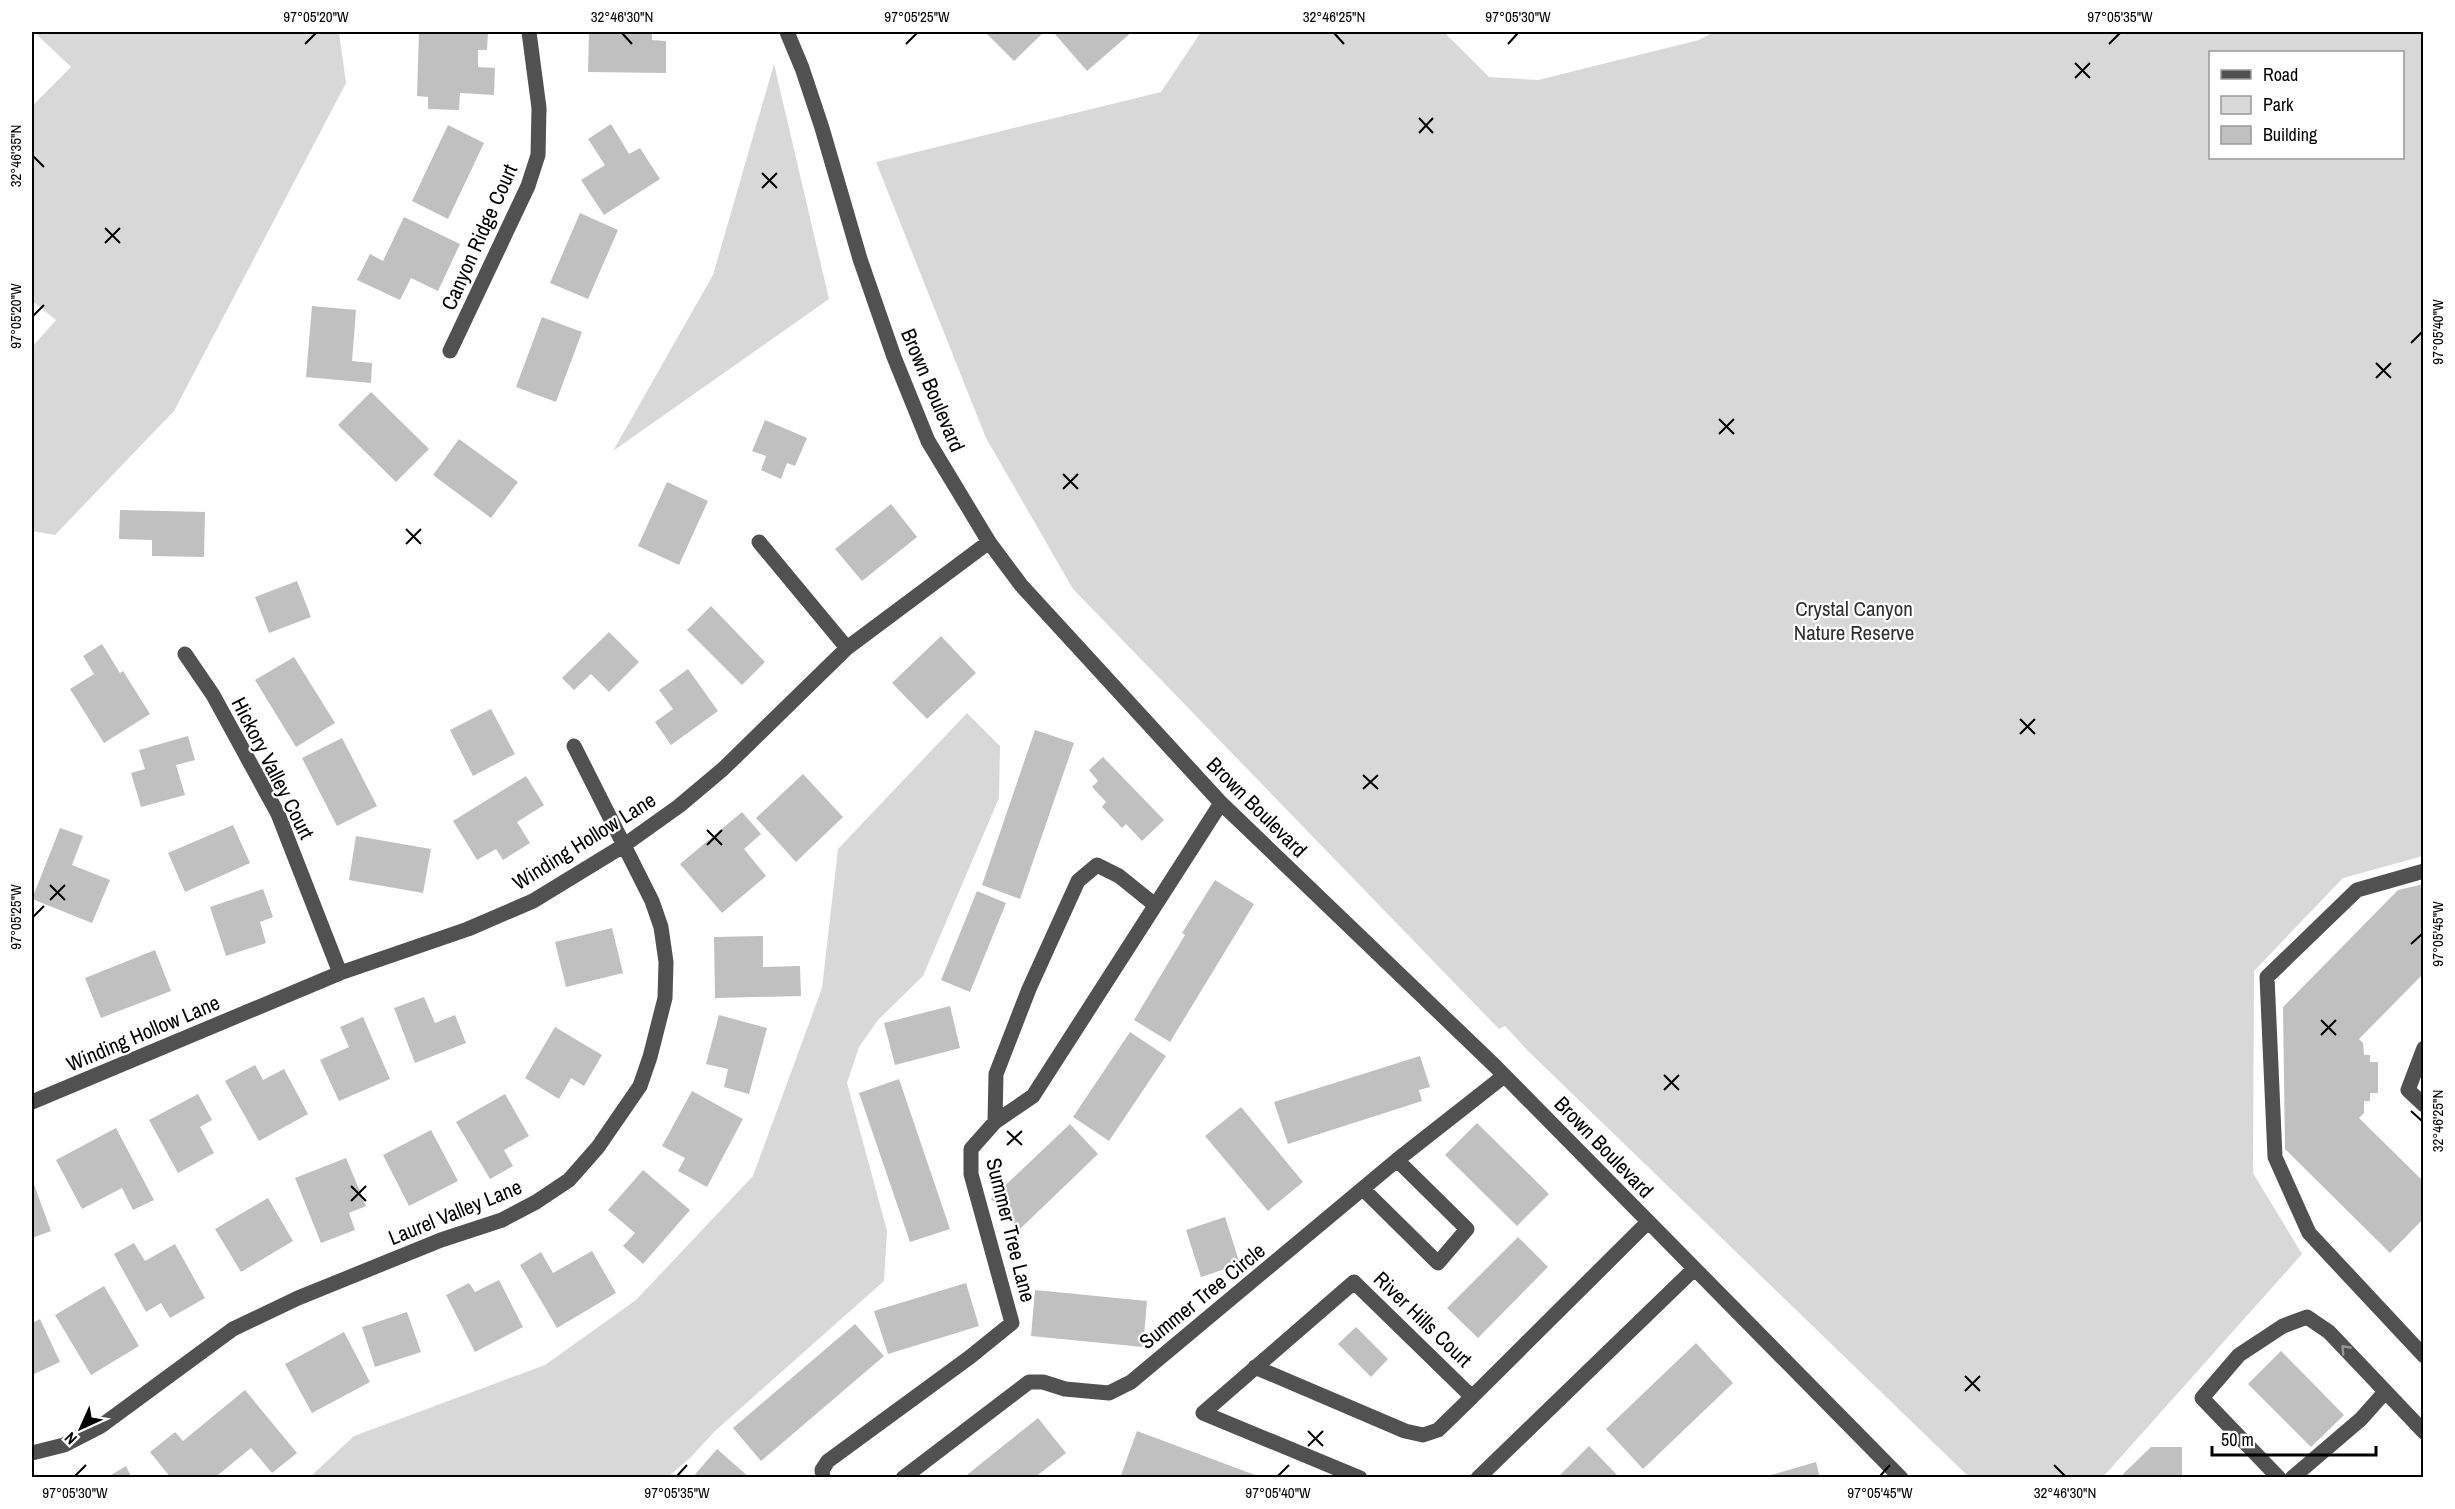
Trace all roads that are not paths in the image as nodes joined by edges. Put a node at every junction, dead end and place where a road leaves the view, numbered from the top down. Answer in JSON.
{"nodes":[{"id":1,"x":529,"y":32,"type":"edge"},
{"id":2,"x":787,"y":32,"type":"edge"},
{"id":3,"x":450,"y":351,"type":"dead end"},
{"id":4,"x":759,"y":542,"type":"dead end"},
{"id":5,"x":989,"y":542,"type":"junction"},
{"id":6,"x":847,"y":648,"type":"junction"},
{"id":7,"x":185,"y":654,"type":"dead end"},
{"id":8,"x":574,"y":746,"type":"dead end"},
{"id":9,"x":1221,"y":803,"type":"junction"},
{"id":10,"x":623,"y":846,"type":"junction"},
{"id":11,"x":2424,"y":872,"type":"edge"},
{"id":12,"x":1155,"y":905,"type":"junction"},
{"id":13,"x":340,"y":973,"type":"junction"},
{"id":14,"x":2424,"y":1048,"type":"edge"},
{"id":15,"x":1504,"y":1076,"type":"junction"},
{"id":16,"x":32,"y":1102,"type":"edge"},
{"id":17,"x":2424,"y":1106,"type":"edge"},
{"id":18,"x":995,"y":1122,"type":"junction"},
{"id":19,"x":1397,"y":1160,"type":"junction"},
{"id":20,"x":1364,"y":1190,"type":"junction"},
{"id":21,"x":1648,"y":1222,"type":"junction"},
{"id":22,"x":1694,"y":1269,"type":"junction"},
{"id":23,"x":2424,"y":1356,"type":"edge"},
{"id":24,"x":1256,"y":1367,"type":"junction"},
{"id":25,"x":2385,"y":1392,"type":"junction"},
{"id":26,"x":1472,"y":1397,"type":"junction"},
{"id":27,"x":2424,"y":1432,"type":"edge"},
{"id":28,"x":32,"y":1453,"type":"edge"},
{"id":29,"x":823,"y":1478,"type":"edge"},
{"id":30,"x":903,"y":1478,"type":"edge"},
{"id":31,"x":1360,"y":1478,"type":"edge"},
{"id":32,"x":1478,"y":1478,"type":"edge"},
{"id":33,"x":1901,"y":1478,"type":"edge"},
{"id":34,"x":2279,"y":1478,"type":"edge"},
{"id":35,"x":2292,"y":1478,"type":"edge"}],
"edges":[{"from":1,"to":3,"type":"street","name":"Canyon Ridge Court"},
{"from":2,"to":5,"type":"street","name":"Brown Boulevard"},
{"from":4,"to":6,"type":"street"},
{"from":5,"to":6,"type":"street","name":"Winding Hollow Lane"},
{"from":5,"to":9,"type":"street","name":"Brown Boulevard"},
{"from":6,"to":10,"type":"street","name":"Winding Hollow Lane"},
{"from":7,"to":13,"type":"street","name":"Hickory Valley Court"},
{"from":8,"to":10,"type":"street","name":"Laurel Valley Lane"},
{"from":9,"to":12,"type":"street","name":"Summer Tree Lane"},
{"from":9,"to":15,"type":"street","name":"Brown Boulevard"},
{"from":10,"to":13,"type":"street","name":"Winding Hollow Lane"},
{"from":10,"to":28,"type":"street","name":"Laurel Valley Lane"},
{"from":11,"to":23,"type":"street"},
{"from":12,"to":18,"type":"street","name":"Summer Tree Lane"},
{"from":12,"to":18,"type":"street"},
{"from":13,"to":16,"type":"street","name":"Winding Hollow Lane"},
{"from":14,"to":17,"type":"street"},
{"from":15,"to":19,"type":"street","name":"Summer Tree Circle"},
{"from":15,"to":21,"type":"street","name":"Brown Boulevard"},
{"from":18,"to":29,"type":"street","name":"Summer Tree Lane"},
{"from":19,"to":20,"type":"street","name":"Summer Tree Circle"},
{"from":19,"to":20,"type":"street"},
{"from":20,"to":30,"type":"street","name":"Summer Tree Circle"},
{"from":21,"to":22,"type":"street","name":"Brown Boulevard"},
{"from":21,"to":26,"type":"street","name":"River Hills Court"},
{"from":22,"to":32,"type":"street"},
{"from":22,"to":33,"type":"street","name":"Brown Boulevard"},
{"from":24,"to":26,"type":"street"},
{"from":24,"to":26,"type":"street","name":"River Hills Court"},
{"from":24,"to":31,"type":"street","name":"River Hills Court"},
{"from":25,"to":27,"type":"street"},
{"from":25,"to":34,"type":"street","one_way":true},
{"from":25,"to":35,"type":"street"}]}
